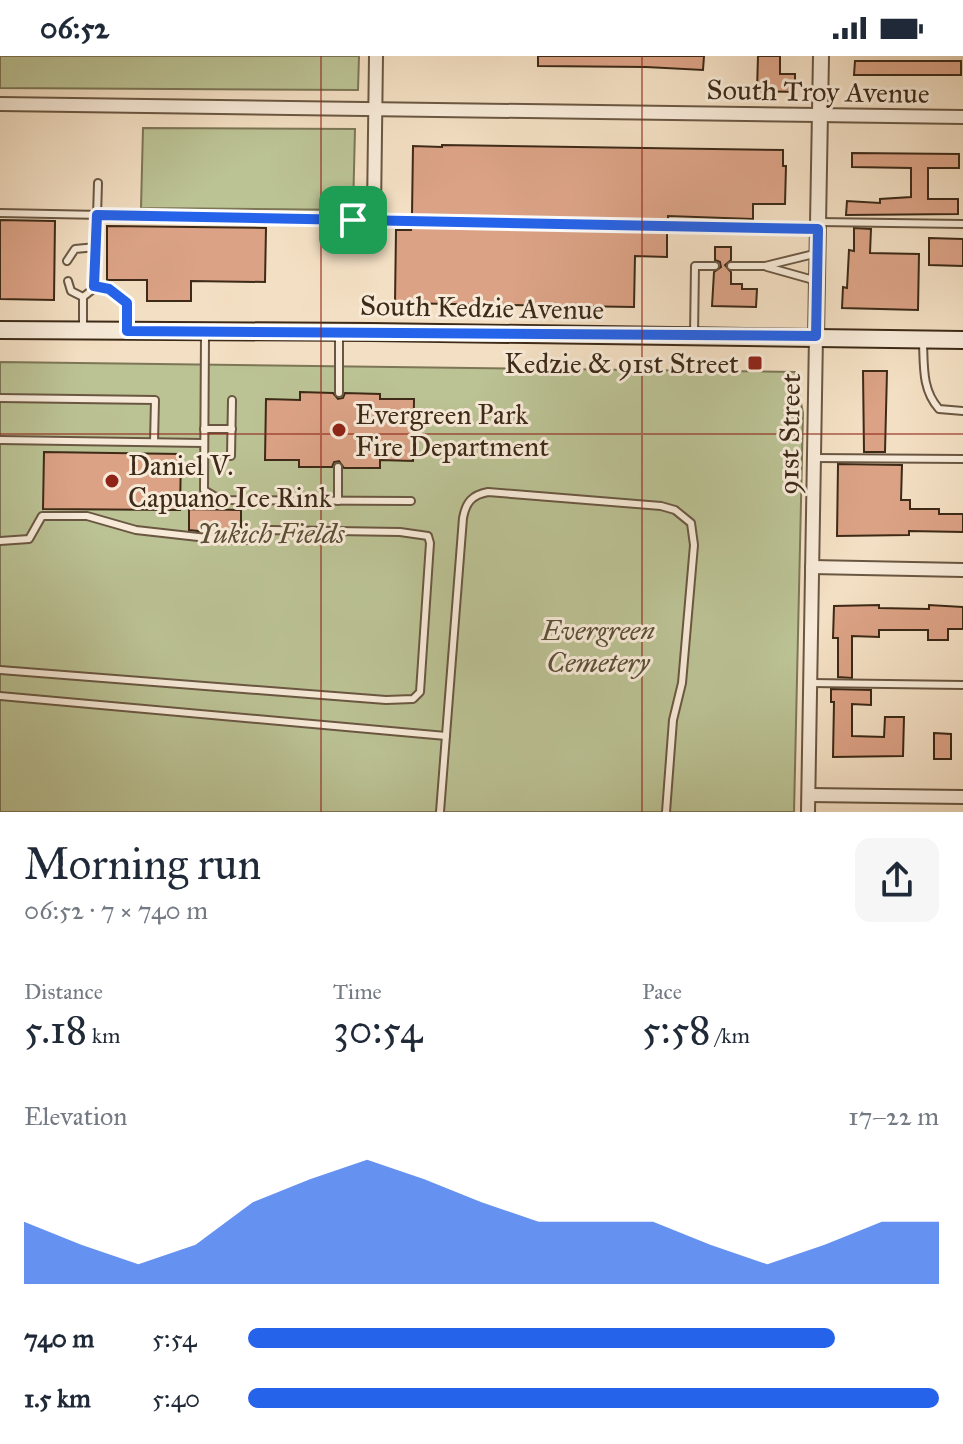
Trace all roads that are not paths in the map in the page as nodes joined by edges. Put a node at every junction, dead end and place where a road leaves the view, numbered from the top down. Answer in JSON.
{"nodes":[{"id":1,"x":376,"y":56,"type":"edge"},
{"id":2,"x":821,"y":56,"type":"edge"},
{"id":3,"x":0,"y":104,"type":"edge"},
{"id":4,"x":375,"y":109,"type":"junction"},
{"id":5,"x":820,"y":115,"type":"junction"},
{"id":6,"x":963,"y":117,"type":"edge"},
{"id":7,"x":98,"y":183,"type":"dead end"},
{"id":8,"x":374,"y":210,"type":"dead end"},
{"id":9,"x":0,"y":213,"type":"edge"},
{"id":10,"x":97,"y":215,"type":"junction"},
{"id":11,"x":963,"y":224,"type":"edge"},
{"id":12,"x":818,"y":225,"type":"junction"},
{"id":13,"x":96,"y":247,"type":"junction"},
{"id":14,"x":818,"y":253,"type":"junction"},
{"id":15,"x":67,"y":261,"type":"dead end"},
{"id":16,"x":715,"y":266,"type":"dead end"},
{"id":17,"x":731,"y":266,"type":"dead end"},
{"id":18,"x":765,"y":266,"type":"junction"},
{"id":19,"x":68,"y":281,"type":"dead end"},
{"id":20,"x":817,"y":281,"type":"junction"},
{"id":21,"x":94,"y":286,"type":"junction"},
{"id":22,"x":83,"y":297,"type":"junction"},
{"id":23,"x":0,"y":330,"type":"edge"},
{"id":24,"x":83,"y":331,"type":"junction"},
{"id":25,"x":127,"y":331,"type":"junction"},
{"id":26,"x":205,"y":331,"type":"junction"},
{"id":27,"x":339,"y":332,"type":"junction"},
{"id":28,"x":694,"y":335,"type":"junction"},
{"id":29,"x":816,"y":336,"type":"junction"},
{"id":30,"x":923,"y":339,"type":"junction"},
{"id":31,"x":963,"y":340,"type":"edge"},
{"id":32,"x":339,"y":393,"type":"dead end"},
{"id":33,"x":0,"y":398,"type":"edge"},
{"id":34,"x":232,"y":400,"type":"dead end"},
{"id":35,"x":963,"y":411,"type":"edge"},
{"id":36,"x":204,"y":429,"type":"junction"},
{"id":37,"x":232,"y":429,"type":"junction"},
{"id":38,"x":0,"y":440,"type":"edge"},
{"id":39,"x":154,"y":442,"type":"junction"},
{"id":40,"x":204,"y":443,"type":"junction"},
{"id":41,"x":231,"y":456,"type":"dead end"},
{"id":42,"x":814,"y":458,"type":"junction"},
{"id":43,"x":963,"y":459,"type":"edge"},
{"id":44,"x":338,"y":467,"type":"dead end"},
{"id":45,"x":338,"y":501,"type":"junction"},
{"id":46,"x":411,"y":501,"type":"dead end"},
{"id":47,"x":0,"y":541,"type":"edge"},
{"id":48,"x":812,"y":567,"type":"junction"},
{"id":49,"x":963,"y":570,"type":"edge"},
{"id":50,"x":0,"y":670,"type":"edge"},
{"id":51,"x":811,"y":683,"type":"junction"},
{"id":52,"x":963,"y":685,"type":"edge"},
{"id":53,"x":0,"y":696,"type":"edge"},
{"id":54,"x":446,"y":736,"type":"junction"},
{"id":55,"x":809,"y":795,"type":"junction"},
{"id":56,"x":963,"y":797,"type":"edge"},
{"id":57,"x":440,"y":812,"type":"edge"},
{"id":58,"x":666,"y":812,"type":"edge"},
{"id":59,"x":808,"y":812,"type":"edge"}],
"edges":[{"from":1,"to":4,"type":"street"},
{"from":2,"to":5,"type":"street","name":"91st Street"},
{"from":3,"to":4,"type":"street","name":"South Troy Avenue"},
{"from":4,"to":5,"type":"street","name":"South Troy Avenue"},
{"from":4,"to":8,"type":"street"},
{"from":5,"to":6,"type":"street","name":"South Troy Avenue"},
{"from":5,"to":12,"type":"street","name":"91st Street"},
{"from":7,"to":10,"type":"lane"},
{"from":9,"to":10,"type":"lane"},
{"from":10,"to":12,"type":"lane"},
{"from":10,"to":13,"type":"lane"},
{"from":11,"to":12,"type":"lane"},
{"from":12,"to":14,"type":"street","name":"91st Street"},
{"from":13,"to":15,"type":"lane"},
{"from":13,"to":21,"type":"lane"},
{"from":14,"to":18,"type":"lane"},
{"from":14,"to":20,"type":"street","name":"91st Street"},
{"from":16,"to":28,"type":"lane"},
{"from":17,"to":18,"type":"lane"},
{"from":18,"to":20,"type":"lane"},
{"from":19,"to":22,"type":"lane"},
{"from":20,"to":29,"type":"street","name":"91st Street"},
{"from":21,"to":22,"type":"lane"},
{"from":21,"to":25,"type":"lane"},
{"from":22,"to":24,"type":"lane"},
{"from":23,"to":24,"type":"main road","name":"South Kedzie Avenue"},
{"from":24,"to":25,"type":"main road","name":"South Kedzie Avenue"},
{"from":25,"to":26,"type":"main road","name":"South Kedzie Avenue"},
{"from":26,"to":27,"type":"main road","name":"South Kedzie Avenue"},
{"from":26,"to":36,"type":"lane"},
{"from":27,"to":28,"type":"main road","name":"South Kedzie Avenue"},
{"from":27,"to":32,"type":"lane"},
{"from":28,"to":29,"type":"main road","name":"South Kedzie Avenue"},
{"from":29,"to":30,"type":"main road","name":"South Kedzie Avenue"},
{"from":29,"to":42,"type":"street","name":"91st Street"},
{"from":30,"to":31,"type":"main road","name":"South Kedzie Avenue"},
{"from":30,"to":35,"type":"lane"},
{"from":33,"to":39,"type":"lane"},
{"from":34,"to":37,"type":"lane"},
{"from":36,"to":37,"type":"lane"},
{"from":36,"to":40,"type":"lane"},
{"from":37,"to":41,"type":"lane"},
{"from":38,"to":39,"type":"lane"},
{"from":39,"to":40,"type":"lane"},
{"from":40,"to":45,"type":"lane"},
{"from":42,"to":43,"type":"lane"},
{"from":42,"to":48,"type":"street","name":"91st Street"},
{"from":44,"to":45,"type":"lane"},
{"from":45,"to":46,"type":"lane"},
{"from":47,"to":50,"type":"lane"},
{"from":48,"to":49,"type":"street"},
{"from":48,"to":51,"type":"street","name":"91st Street"},
{"from":51,"to":52,"type":"lane"},
{"from":51,"to":55,"type":"street","name":"91st Street"},
{"from":53,"to":54,"type":"lane"},
{"from":54,"to":57,"type":"lane"},
{"from":54,"to":58,"type":"lane"},
{"from":55,"to":56,"type":"street"},
{"from":55,"to":59,"type":"street","name":"91st Street"}]}
